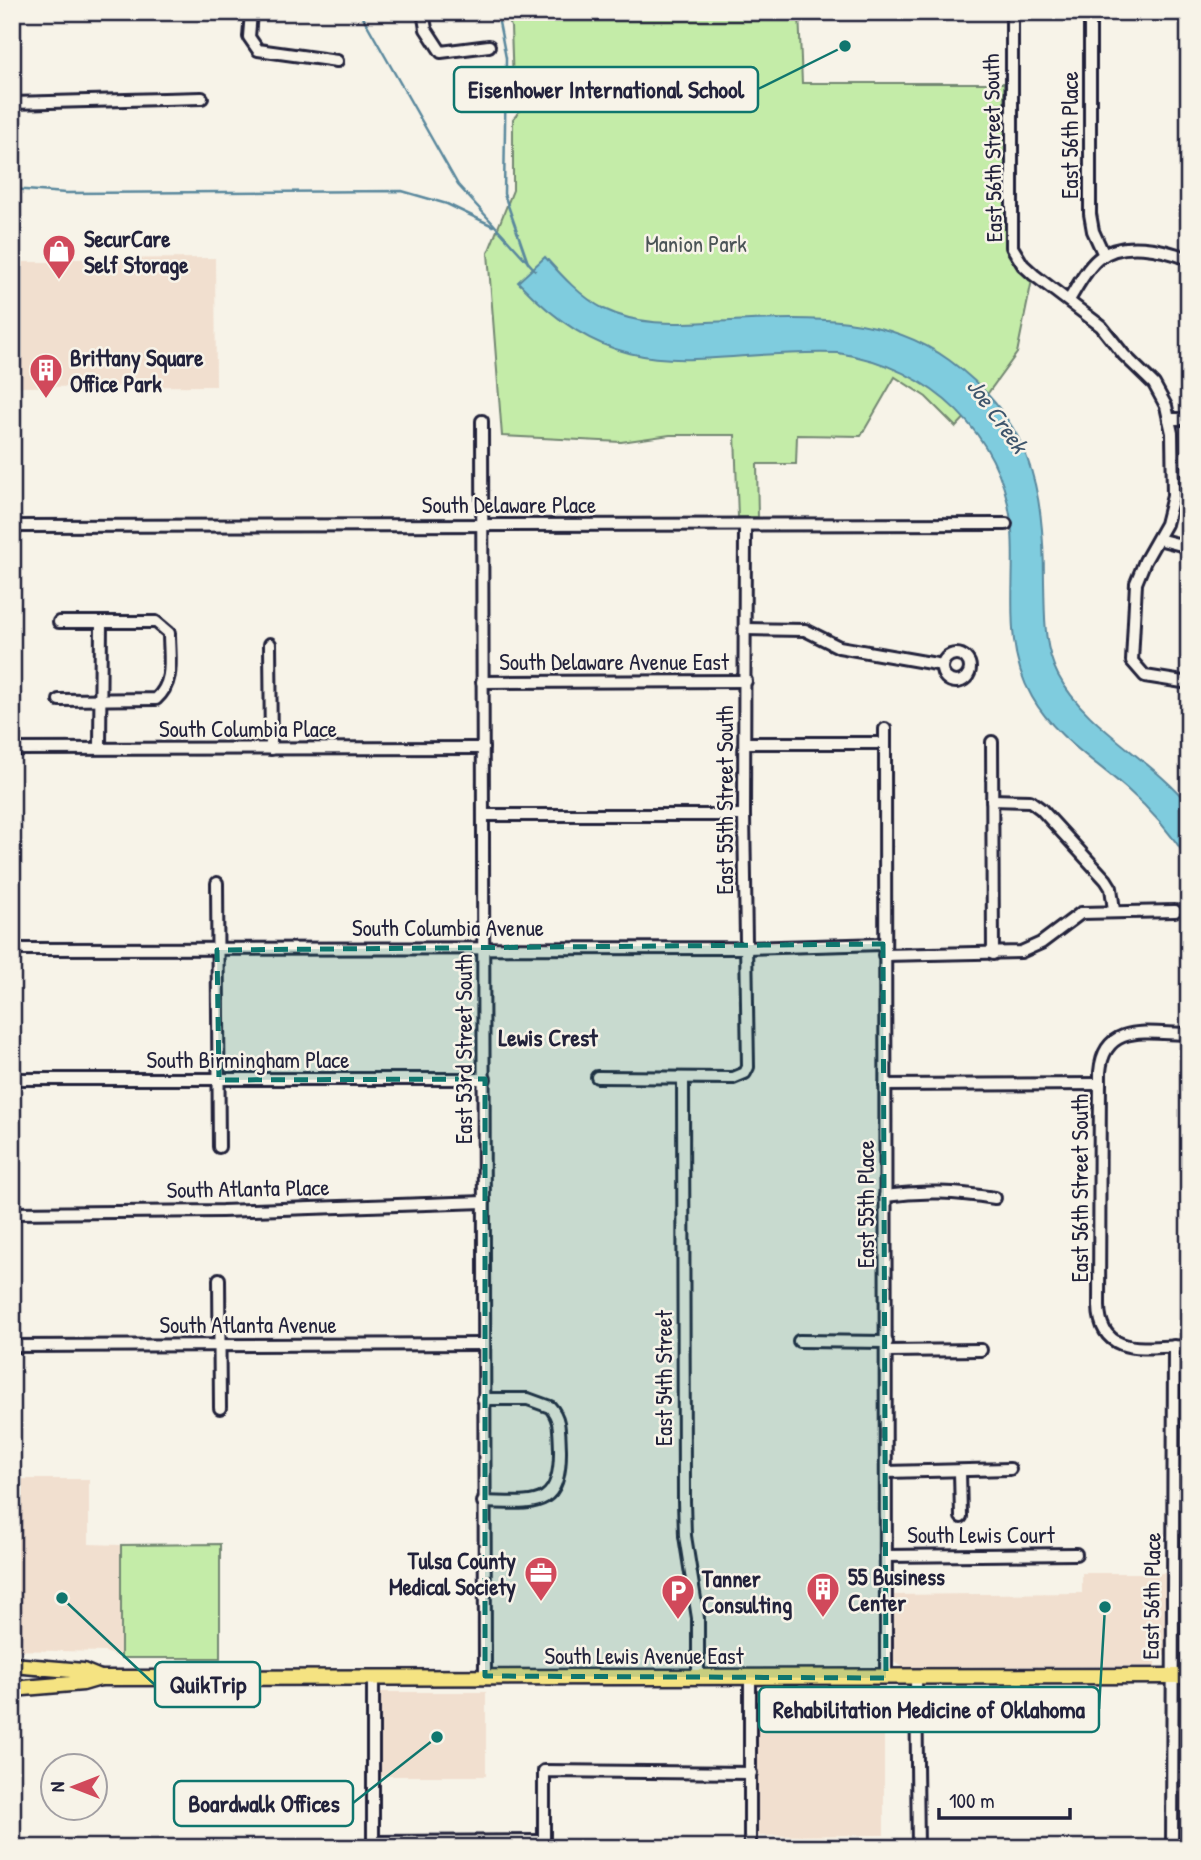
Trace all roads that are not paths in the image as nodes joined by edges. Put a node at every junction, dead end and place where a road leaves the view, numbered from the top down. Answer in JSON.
{"nodes":[{"id":1,"x":251,"y":12,"type":"edge"},
{"id":2,"x":423,"y":12,"type":"edge"},
{"id":3,"x":1012,"y":12,"type":"edge"},
{"id":4,"x":1090,"y":12,"type":"edge"},
{"id":5,"x":489,"y":46,"type":"dead end"},
{"id":6,"x":337,"y":61,"type":"dead end"},
{"id":7,"x":202,"y":98,"type":"dead end"},
{"id":8,"x":12,"y":103,"type":"edge"},
{"id":9,"x":1104,"y":255,"type":"junction"},
{"id":10,"x":1189,"y":259,"type":"edge"},
{"id":11,"x":1069,"y":300,"type":"junction"},
{"id":12,"x":1169,"y":419,"type":"junction"},
{"id":13,"x":1189,"y":419,"type":"edge"},
{"id":14,"x":482,"y":421,"type":"dead end"},
{"id":15,"x":1006,"y":524,"type":"dead end"},
{"id":16,"x":482,"y":525,"type":"junction"},
{"id":17,"x":12,"y":526,"type":"edge"},
{"id":18,"x":745,"y":526,"type":"junction"},
{"id":19,"x":1158,"y":539,"type":"junction"},
{"id":20,"x":1189,"y":547,"type":"edge"},
{"id":21,"x":59,"y":622,"type":"dead end"},
{"id":22,"x":101,"y":622,"type":"junction"},
{"id":23,"x":746,"y":629,"type":"junction"},
{"id":24,"x":270,"y":644,"type":"dead end"},
{"id":25,"x":942,"y":665,"type":"dead end"},
{"id":26,"x":746,"y":681,"type":"junction"},
{"id":27,"x":482,"y":682,"type":"junction"},
{"id":28,"x":1189,"y":683,"type":"edge"},
{"id":29,"x":101,"y":699,"type":"junction"},
{"id":30,"x":59,"y":700,"type":"dead end"},
{"id":31,"x":885,"y":729,"type":"dead end"},
{"id":32,"x":745,"y":743,"type":"junction"},
{"id":33,"x":877,"y":743,"type":"dead end"},
{"id":34,"x":992,"y":743,"type":"dead end"},
{"id":35,"x":100,"y":748,"type":"junction"},
{"id":36,"x":483,"y":748,"type":"junction"},
{"id":37,"x":12,"y":749,"type":"edge"},
{"id":38,"x":271,"y":749,"type":"junction"},
{"id":39,"x":992,"y":800,"type":"junction"},
{"id":40,"x":483,"y":815,"type":"junction"},
{"id":41,"x":744,"y":815,"type":"junction"},
{"id":42,"x":218,"y":883,"type":"dead end"},
{"id":43,"x":1114,"y":910,"type":"junction"},
{"id":44,"x":1175,"y":911,"type":"dead end"},
{"id":45,"x":484,"y":948,"type":"junction"},
{"id":46,"x":746,"y":948,"type":"junction"},
{"id":47,"x":12,"y":949,"type":"edge"},
{"id":48,"x":883,"y":949,"type":"junction"},
{"id":49,"x":218,"y":950,"type":"junction"},
{"id":50,"x":993,"y":954,"type":"junction"},
{"id":51,"x":1189,"y":1034,"type":"edge"},
{"id":52,"x":597,"y":1077,"type":"dead end"},
{"id":53,"x":683,"y":1078,"type":"junction"},
{"id":54,"x":12,"y":1079,"type":"edge"},
{"id":55,"x":485,"y":1079,"type":"junction"},
{"id":56,"x":219,"y":1080,"type":"junction"},
{"id":57,"x":1100,"y":1084,"type":"junction"},
{"id":58,"x":885,"y":1085,"type":"junction"},
{"id":59,"x":219,"y":1147,"type":"dead end"},
{"id":60,"x":886,"y":1196,"type":"junction"},
{"id":61,"x":995,"y":1198,"type":"dead end"},
{"id":62,"x":484,"y":1202,"type":"junction"},
{"id":63,"x":12,"y":1213,"type":"edge"},
{"id":64,"x":219,"y":1279,"type":"dead end"},
{"id":65,"x":799,"y":1341,"type":"dead end"},
{"id":66,"x":483,"y":1344,"type":"junction"},
{"id":67,"x":219,"y":1345,"type":"junction"},
{"id":68,"x":12,"y":1346,"type":"edge"},
{"id":69,"x":887,"y":1346,"type":"junction"},
{"id":70,"x":1174,"y":1346,"type":"junction"},
{"id":71,"x":1189,"y":1346,"type":"edge"},
{"id":72,"x":981,"y":1350,"type":"dead end"},
{"id":73,"x":483,"y":1399,"type":"junction"},
{"id":74,"x":220,"y":1408,"type":"dead end"},
{"id":75,"x":1010,"y":1469,"type":"dead end"},
{"id":76,"x":960,"y":1471,"type":"junction"},
{"id":77,"x":886,"y":1472,"type":"junction"},
{"id":78,"x":483,"y":1502,"type":"junction"},
{"id":79,"x":961,"y":1517,"type":"dead end"},
{"id":80,"x":1076,"y":1555,"type":"dead end"},
{"id":81,"x":886,"y":1556,"type":"junction"},
{"id":82,"x":12,"y":1665,"type":"edge"},
{"id":83,"x":73,"y":1671,"type":"junction"},
{"id":84,"x":485,"y":1676,"type":"junction"},
{"id":85,"x":1171,"y":1676,"type":"junction"},
{"id":86,"x":1189,"y":1676,"type":"edge"},
{"id":87,"x":698,"y":1677,"type":"junction"},
{"id":88,"x":100,"y":1678,"type":"junction"},
{"id":89,"x":373,"y":1678,"type":"junction"},
{"id":90,"x":750,"y":1678,"type":"junction"},
{"id":91,"x":886,"y":1678,"type":"junction"},
{"id":92,"x":916,"y":1678,"type":"junction"},
{"id":93,"x":52,"y":1686,"type":"junction"},
{"id":94,"x":12,"y":1689,"type":"edge"},
{"id":95,"x":751,"y":1773,"type":"junction"},
{"id":96,"x":544,"y":1844,"type":"edge"},
{"id":97,"x":433,"y":1845,"type":"edge"},
{"id":98,"x":750,"y":1848,"type":"edge"},
{"id":99,"x":918,"y":1848,"type":"edge"},
{"id":100,"x":1172,"y":1848,"type":"edge"}],
"edges":[{"from":1,"to":6,"type":"street"},
{"from":2,"to":5,"type":"street"},
{"from":3,"to":11,"type":"street","name":"East 56th Street South"},
{"from":4,"to":9,"type":"street","name":"East 56th Place"},
{"from":7,"to":8,"type":"street"},
{"from":9,"to":10,"type":"street"},
{"from":9,"to":11,"type":"street"},
{"from":11,"to":12,"type":"street"},
{"from":12,"to":13,"type":"street"},
{"from":12,"to":19,"type":"street"},
{"from":14,"to":16,"type":"street","name":"East 53rd Street South"},
{"from":15,"to":18,"type":"street","name":"South Delaware Place"},
{"from":16,"to":17,"type":"street","name":"South Delaware Place"},
{"from":16,"to":18,"type":"street","name":"South Delaware Place"},
{"from":16,"to":27,"type":"street","name":"East 53rd Street South"},
{"from":18,"to":23,"type":"street","name":"East 55th Street South"},
{"from":19,"to":20,"type":"street"},
{"from":19,"to":28,"type":"street"},
{"from":21,"to":22,"type":"street"},
{"from":22,"to":29,"type":"street"},
{"from":22,"to":29,"type":"street"},
{"from":23,"to":25,"type":"street"},
{"from":23,"to":26,"type":"street","name":"East 55th Street South"},
{"from":24,"to":38,"type":"street"},
{"from":26,"to":27,"type":"street","name":"South Delaware Avenue East"},
{"from":26,"to":32,"type":"street","name":"East 55th Street South"},
{"from":27,"to":36,"type":"street","name":"East 53rd Street South"},
{"from":29,"to":30,"type":"street"},
{"from":29,"to":35,"type":"street"},
{"from":31,"to":48,"type":"street","name":"East 55th Place"},
{"from":32,"to":33,"type":"street"},
{"from":32,"to":41,"type":"street","name":"East 55th Street South"},
{"from":34,"to":39,"type":"street"},
{"from":35,"to":37,"type":"street","name":"South Columbia Place"},
{"from":35,"to":38,"type":"street","name":"South Columbia Place"},
{"from":36,"to":38,"type":"street","name":"South Columbia Place"},
{"from":36,"to":40,"type":"street","name":"East 53rd Street South"},
{"from":39,"to":43,"type":"street"},
{"from":39,"to":50,"type":"street"},
{"from":40,"to":41,"type":"street"},
{"from":40,"to":45,"type":"street","name":"East 53rd Street South"},
{"from":41,"to":46,"type":"street","name":"East 55th Street South"},
{"from":42,"to":49,"type":"street"},
{"from":43,"to":44,"type":"street","name":"South Columbia Avenue"},
{"from":43,"to":50,"type":"street","name":"South Columbia Avenue"},
{"from":45,"to":46,"type":"street","name":"South Columbia Avenue"},
{"from":45,"to":49,"type":"street","name":"South Columbia Avenue"},
{"from":45,"to":55,"type":"street","name":"East 53rd Street South"},
{"from":46,"to":48,"type":"street","name":"South Columbia Avenue"},
{"from":46,"to":53,"type":"street","name":"East 55th Street South"},
{"from":47,"to":49,"type":"street","name":"South Columbia Avenue"},
{"from":48,"to":50,"type":"street","name":"South Columbia Avenue"},
{"from":48,"to":58,"type":"street","name":"East 55th Place"},
{"from":49,"to":56,"type":"street"},
{"from":51,"to":57,"type":"street","name":"East 56th Street South"},
{"from":52,"to":53,"type":"street"},
{"from":53,"to":87,"type":"street","name":"East 54th Street"},
{"from":54,"to":56,"type":"street","name":"South Birmingham Place"},
{"from":55,"to":56,"type":"street","name":"South Birmingham Place"},
{"from":55,"to":62,"type":"street","name":"East 53rd Street South"},
{"from":56,"to":59,"type":"street"},
{"from":57,"to":58,"type":"street"},
{"from":57,"to":70,"type":"street","name":"East 56th Street South"},
{"from":58,"to":60,"type":"street","name":"East 55th Place"},
{"from":60,"to":61,"type":"street"},
{"from":60,"to":69,"type":"street","name":"East 55th Place"},
{"from":62,"to":63,"type":"street","name":"South Atlanta Place"},
{"from":62,"to":66,"type":"street","name":"East 53rd Street South"},
{"from":64,"to":67,"type":"street"},
{"from":65,"to":69,"type":"street"},
{"from":66,"to":67,"type":"street","name":"South Atlanta Avenue"},
{"from":66,"to":73,"type":"street","name":"East 53rd Street South"},
{"from":67,"to":68,"type":"street","name":"South Atlanta Avenue"},
{"from":67,"to":74,"type":"street"},
{"from":69,"to":72,"type":"street"},
{"from":69,"to":77,"type":"street","name":"East 55th Place"},
{"from":70,"to":71,"type":"street"},
{"from":70,"to":85,"type":"street","name":"East 56th Place"},
{"from":73,"to":78,"type":"street","name":"East 53rd Street South"},
{"from":73,"to":78,"type":"street"},
{"from":75,"to":76,"type":"street"},
{"from":76,"to":77,"type":"street"},
{"from":76,"to":79,"type":"street"},
{"from":77,"to":81,"type":"street","name":"East 55th Place"},
{"from":78,"to":84,"type":"street","name":"East 53rd Street South"},
{"from":80,"to":81,"type":"street","name":"South Lewis Court"},
{"from":81,"to":91,"type":"street","name":"East 55th Place"},
{"from":82,"to":83,"type":"main road","name":"South Lewis Avenue East"},
{"from":83,"to":88,"type":"main road","name":"South Lewis Avenue East"},
{"from":83,"to":93,"type":"main road"},
{"from":84,"to":87,"type":"main road","name":"South Lewis Avenue East"},
{"from":84,"to":89,"type":"main road","name":"South Lewis Avenue East"},
{"from":85,"to":86,"type":"main road","name":"South Lewis Avenue East"},
{"from":85,"to":92,"type":"main road","name":"South Lewis Avenue East"},
{"from":85,"to":100,"type":"street","name":"East 56th Place"},
{"from":87,"to":90,"type":"main road","name":"South Lewis Avenue East"},
{"from":88,"to":89,"type":"main road","name":"South Lewis Avenue East"},
{"from":88,"to":93,"type":"main road","name":"South Lewis Avenue East"},
{"from":89,"to":97,"type":"street"},
{"from":90,"to":91,"type":"main road","name":"South Lewis Avenue East"},
{"from":90,"to":95,"type":"street"},
{"from":91,"to":92,"type":"main road","name":"South Lewis Avenue East"},
{"from":92,"to":99,"type":"street"},
{"from":93,"to":94,"type":"main road","name":"South Lewis Avenue East"},
{"from":95,"to":96,"type":"street"},
{"from":95,"to":98,"type":"street"},
{"from":96,"to":97,"type":"street"}]}
